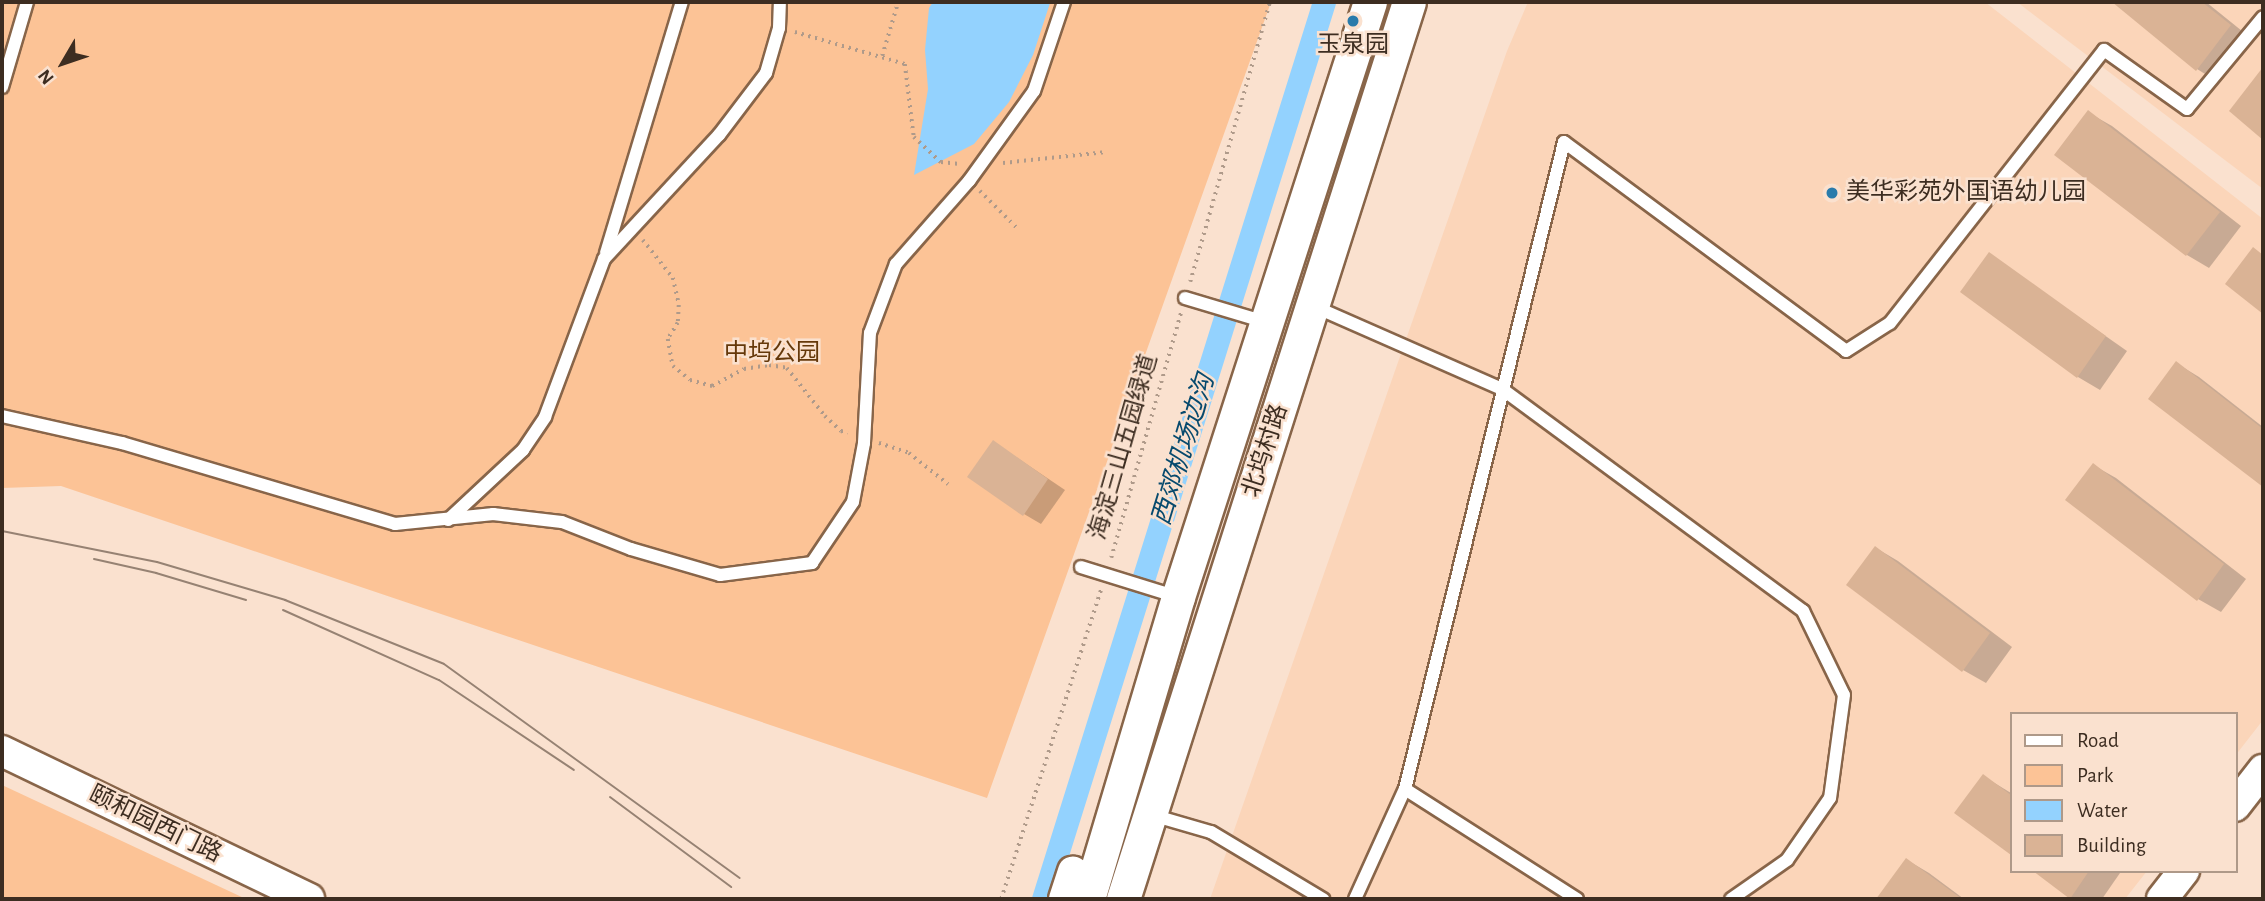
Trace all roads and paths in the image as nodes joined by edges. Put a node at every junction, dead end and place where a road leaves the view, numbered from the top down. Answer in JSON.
{"nodes":[{"id":1,"x":27,"y":2,"type":"edge"},
{"id":2,"x":682,"y":2,"type":"edge"},
{"id":3,"x":780,"y":2,"type":"edge"},
{"id":4,"x":898,"y":2,"type":"edge"},
{"id":5,"x":1065,"y":2,"type":"edge"},
{"id":6,"x":1270,"y":2,"type":"edge"},
{"id":7,"x":1370,"y":2,"type":"edge"},
{"id":8,"x":1409,"y":2,"type":"edge"},
{"id":9,"x":2263,"y":18,"type":"edge"},
{"id":10,"x":779,"y":28,"type":"junction"},
{"id":11,"x":882,"y":56,"type":"junction"},
{"id":12,"x":2,"y":87,"type":"edge"},
{"id":13,"x":1106,"y":152,"type":"dead end"},
{"id":14,"x":981,"y":166,"type":"junction"},
{"id":15,"x":969,"y":181,"type":"junction"},
{"id":16,"x":631,"y":229,"type":"junction"},
{"id":17,"x":1018,"y":229,"type":"dead end"},
{"id":18,"x":604,"y":259,"type":"junction"},
{"id":19,"x":1185,"y":298,"type":"junction"},
{"id":20,"x":1312,"y":306,"type":"junction"},
{"id":21,"x":1253,"y":318,"type":"junction"},
{"id":22,"x":1502,"y":389,"type":"junction"},
{"id":23,"x":2,"y":416,"type":"edge"},
{"id":24,"x":864,"y":438,"type":"junction"},
{"id":25,"x":948,"y":485,"type":"dead end"},
{"id":26,"x":447,"y":520,"type":"junction"},
{"id":27,"x":1081,"y":567,"type":"dead end"},
{"id":28,"x":1112,"y":577,"type":"junction"},
{"id":29,"x":1167,"y":594,"type":"junction"},
{"id":30,"x":2,"y":751,"type":"edge"},
{"id":31,"x":2263,"y":770,"type":"edge"},
{"id":32,"x":1405,"y":789,"type":"junction"},
{"id":33,"x":2237,"y":803,"type":"edge"},
{"id":34,"x":1150,"y":814,"type":"junction"},
{"id":35,"x":2182,"y":873,"type":"edge"},
{"id":36,"x":1075,"y":890,"type":"edge"},
{"id":37,"x":309,"y":899,"type":"edge"},
{"id":38,"x":1001,"y":899,"type":"edge"},
{"id":39,"x":1124,"y":899,"type":"edge"},
{"id":40,"x":1323,"y":899,"type":"edge"},
{"id":41,"x":1355,"y":899,"type":"edge"},
{"id":42,"x":1577,"y":899,"type":"edge"},
{"id":43,"x":1731,"y":899,"type":"edge"},
{"id":44,"x":2162,"y":899,"type":"edge"}],
"edges":[{"from":1,"to":12,"type":"lane"},
{"from":2,"to":18,"type":"lane"},
{"from":3,"to":10,"type":"lane"},
{"from":4,"to":11,"type":"path"},
{"from":5,"to":14,"type":"lane"},
{"from":6,"to":19,"type":"path","name":"海淀三山五园绿道"},
{"from":7,"to":21,"type":"main road","name":"北坞村路"},
{"from":8,"to":20,"type":"main road","name":"北坞村路"},
{"from":9,"to":22,"type":"lane"},
{"from":10,"to":11,"type":"path"},
{"from":10,"to":16,"type":"lane"},
{"from":11,"to":14,"type":"path"},
{"from":13,"to":14,"type":"path"},
{"from":14,"to":15,"type":"lane"},
{"from":15,"to":17,"type":"path"},
{"from":15,"to":24,"type":"lane"},
{"from":16,"to":18,"type":"lane"},
{"from":16,"to":24,"type":"path"},
{"from":18,"to":26,"type":"lane"},
{"from":19,"to":21,"type":"lane"},
{"from":19,"to":28,"type":"path","name":"海淀三山五园绿道"},
{"from":20,"to":22,"type":"lane"},
{"from":20,"to":34,"type":"main road","name":"北坞村路"},
{"from":21,"to":29,"type":"main road","name":"北坞村路"},
{"from":22,"to":32,"type":"lane"},
{"from":22,"to":43,"type":"lane"},
{"from":23,"to":26,"type":"lane"},
{"from":24,"to":25,"type":"path"},
{"from":24,"to":26,"type":"lane"},
{"from":27,"to":28,"type":"lane"},
{"from":28,"to":29,"type":"lane"},
{"from":28,"to":38,"type":"path","name":"海淀三山五园绿道"},
{"from":29,"to":36,"type":"main road","name":"北坞村路"},
{"from":30,"to":37,"type":"street","name":"颐和园西门路"},
{"from":31,"to":33,"type":"street"},
{"from":32,"to":41,"type":"lane"},
{"from":32,"to":42,"type":"lane"},
{"from":34,"to":39,"type":"main road","name":"北坞村路"},
{"from":34,"to":40,"type":"lane"},
{"from":35,"to":44,"type":"street"}]}
